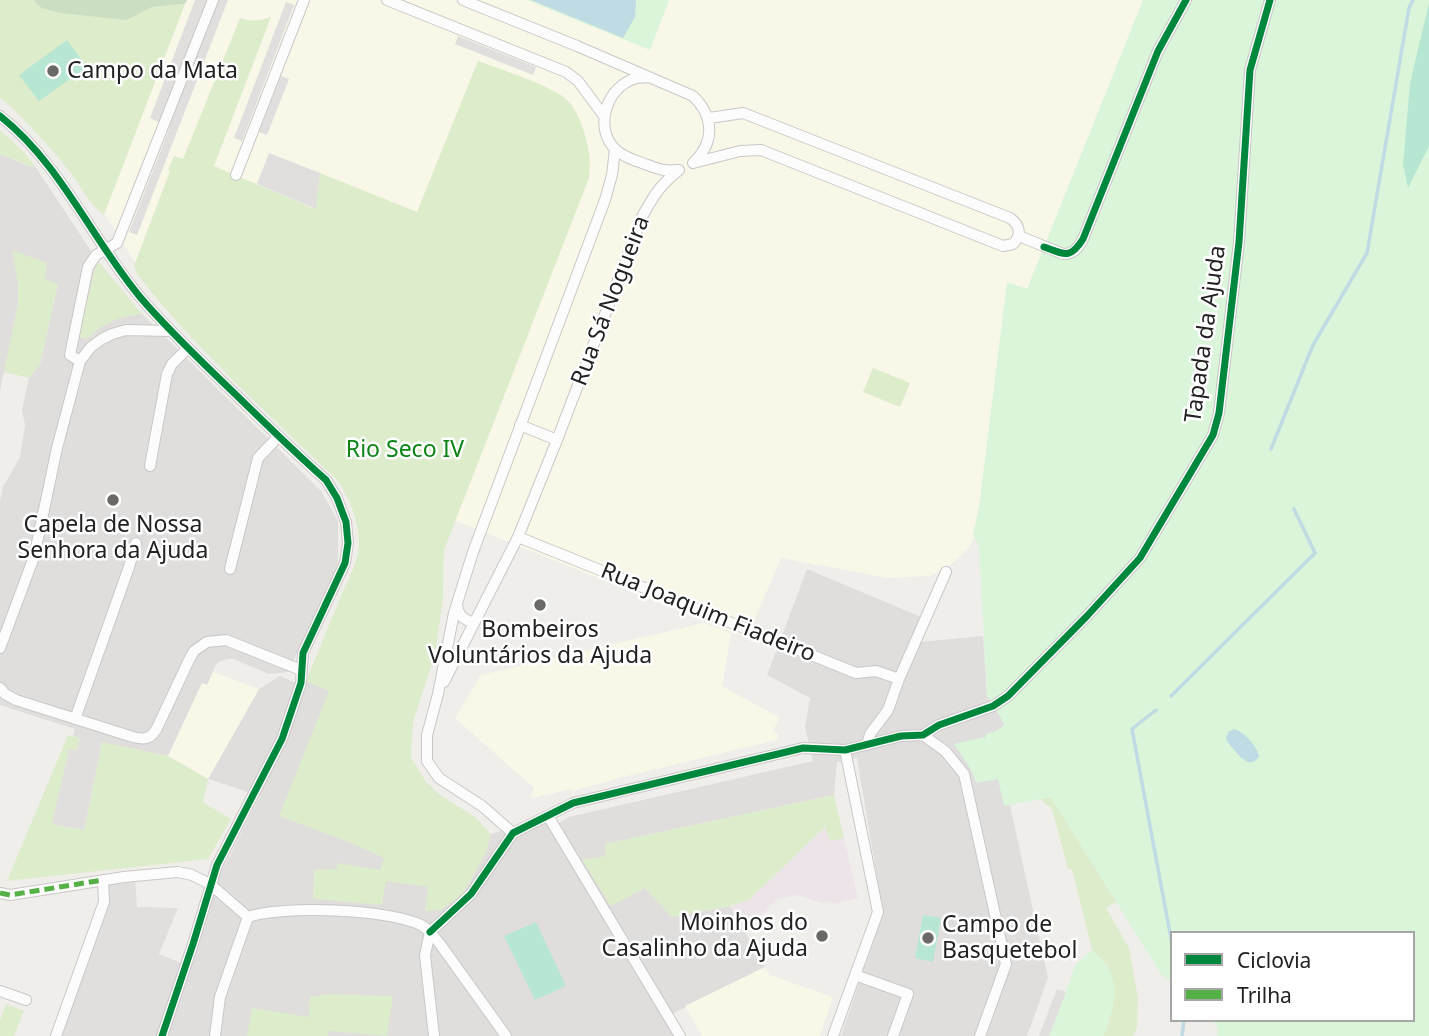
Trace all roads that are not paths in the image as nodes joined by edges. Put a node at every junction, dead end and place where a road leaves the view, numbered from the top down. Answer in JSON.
{"nodes":[{"id":1,"x":213,"y":0,"type":"edge"},
{"id":2,"x":304,"y":0,"type":"edge"},
{"id":3,"x":387,"y":0,"type":"edge"},
{"id":4,"x":463,"y":0,"type":"edge"},
{"id":5,"x":1186,"y":0,"type":"edge"},
{"id":6,"x":1270,"y":0,"type":"edge"},
{"id":7,"x":648,"y":77,"type":"junction"},
{"id":8,"x":0,"y":116,"type":"edge"},
{"id":9,"x":604,"y":116,"type":"junction"},
{"id":10,"x":709,"y":118,"type":"junction"},
{"id":11,"x":615,"y":149,"type":"junction"},
{"id":12,"x":693,"y":163,"type":"junction"},
{"id":13,"x":679,"y":170,"type":"junction"},
{"id":14,"x":236,"y":176,"type":"dead end"},
{"id":15,"x":1019,"y":236,"type":"junction"},
{"id":16,"x":105,"y":249,"type":"junction"},
{"id":17,"x":171,"y":331,"type":"junction"},
{"id":18,"x":188,"y":348,"type":"junction"},
{"id":19,"x":80,"y":361,"type":"junction"},
{"id":20,"x":520,"y":425,"type":"junction"},
{"id":21,"x":279,"y":436,"type":"junction"},
{"id":22,"x":557,"y":440,"type":"junction"},
{"id":23,"x":150,"y":466,"type":"dead end"},
{"id":24,"x":518,"y":537,"type":"junction"},
{"id":25,"x":136,"y":543,"type":"dead end"},
{"id":26,"x":230,"y":569,"type":"dead end"},
{"id":27,"x":946,"y":572,"type":"dead end"},
{"id":28,"x":456,"y":604,"type":"junction"},
{"id":29,"x":474,"y":623,"type":"junction"},
{"id":30,"x":0,"y":648,"type":"edge"},
{"id":31,"x":301,"y":670,"type":"junction"},
{"id":32,"x":899,"y":679,"type":"junction"},
{"id":33,"x":0,"y":688,"type":"edge"},
{"id":34,"x":438,"y":694,"type":"junction"},
{"id":35,"x":75,"y":719,"type":"junction"},
{"id":36,"x":922,"y":735,"type":"junction"},
{"id":37,"x":867,"y":745,"type":"junction"},
{"id":38,"x":845,"y":750,"type":"junction"},
{"id":39,"x":548,"y":816,"type":"junction"},
{"id":40,"x":513,"y":833,"type":"junction"},
{"id":41,"x":103,"y":880,"type":"junction"},
{"id":42,"x":210,"y":884,"type":"junction"},
{"id":43,"x":0,"y":893,"type":"edge"},
{"id":44,"x":248,"y":918,"type":"junction"},
{"id":45,"x":430,"y":932,"type":"junction"},
{"id":46,"x":855,"y":975,"type":"junction"},
{"id":47,"x":0,"y":991,"type":"edge"},
{"id":48,"x":26,"y":1000,"type":"dead end"},
{"id":49,"x":56,"y":1036,"type":"edge"},
{"id":50,"x":162,"y":1036,"type":"edge"},
{"id":51,"x":215,"y":1036,"type":"edge"},
{"id":52,"x":435,"y":1036,"type":"edge"},
{"id":53,"x":506,"y":1036,"type":"edge"},
{"id":54,"x":680,"y":1036,"type":"edge"},
{"id":55,"x":833,"y":1036,"type":"edge"},
{"id":56,"x":893,"y":1036,"type":"edge"},
{"id":57,"x":980,"y":1036,"type":"edge"}],
"edges":[{"from":1,"to":16,"type":"street"},
{"from":2,"to":14,"type":"street"},
{"from":3,"to":9,"type":"street"},
{"from":4,"to":7,"type":"street"},
{"from":5,"to":15,"type":"street"},
{"from":6,"to":36,"type":"street","name":"Tapada da Ajuda"},
{"from":7,"to":9,"type":"street"},
{"from":7,"to":10,"type":"street"},
{"from":8,"to":16,"type":"street"},
{"from":9,"to":11,"type":"street"},
{"from":10,"to":12,"type":"street"},
{"from":10,"to":15,"type":"street"},
{"from":11,"to":13,"type":"street"},
{"from":11,"to":20,"type":"street","name":"Rua Sá Nogueira"},
{"from":12,"to":13,"type":"street"},
{"from":12,"to":15,"type":"street"},
{"from":13,"to":22,"type":"street","name":"Rua Sá Nogueira"},
{"from":16,"to":17,"type":"street"},
{"from":16,"to":19,"type":"street"},
{"from":17,"to":18,"type":"street"},
{"from":17,"to":19,"type":"street"},
{"from":18,"to":21,"type":"street"},
{"from":18,"to":23,"type":"street"},
{"from":19,"to":30,"type":"street"},
{"from":20,"to":22,"type":"street"},
{"from":20,"to":28,"type":"street","name":"Rua Sá Nogueira"},
{"from":21,"to":26,"type":"street"},
{"from":21,"to":31,"type":"street"},
{"from":22,"to":24,"type":"street","name":"Rua Sá Nogueira"},
{"from":24,"to":29,"type":"street","name":"Rua Sá Nogueira"},
{"from":24,"to":32,"type":"street","name":"Rua Joaquim Fiadeiro"},
{"from":25,"to":35,"type":"street"},
{"from":27,"to":32,"type":"street"},
{"from":28,"to":29,"type":"street"},
{"from":28,"to":34,"type":"street","name":"Rua Sá Nogueira"},
{"from":29,"to":34,"type":"street","name":"Rua Sá Nogueira"},
{"from":31,"to":35,"type":"street"},
{"from":31,"to":42,"type":"street"},
{"from":32,"to":37,"type":"street"},
{"from":33,"to":35,"type":"street"},
{"from":34,"to":40,"type":"street","name":"Rua Sá Nogueira"},
{"from":36,"to":37,"type":"street","name":"Tapada da Ajuda"},
{"from":36,"to":57,"type":"street"},
{"from":37,"to":38,"type":"street","name":"Tapada da Ajuda"},
{"from":38,"to":39,"type":"street","name":"Tapada da Ajuda"},
{"from":38,"to":46,"type":"street"},
{"from":39,"to":40,"type":"street","name":"Tapada da Ajuda"},
{"from":39,"to":54,"type":"street"},
{"from":40,"to":45,"type":"street"},
{"from":41,"to":42,"type":"street"},
{"from":41,"to":43,"type":"street"},
{"from":41,"to":49,"type":"street"},
{"from":42,"to":44,"type":"street"},
{"from":42,"to":50,"type":"street"},
{"from":44,"to":45,"type":"street"},
{"from":44,"to":51,"type":"street"},
{"from":45,"to":52,"type":"street"},
{"from":45,"to":53,"type":"street"},
{"from":46,"to":55,"type":"street"},
{"from":46,"to":56,"type":"street"},
{"from":47,"to":48,"type":"street"}]}
